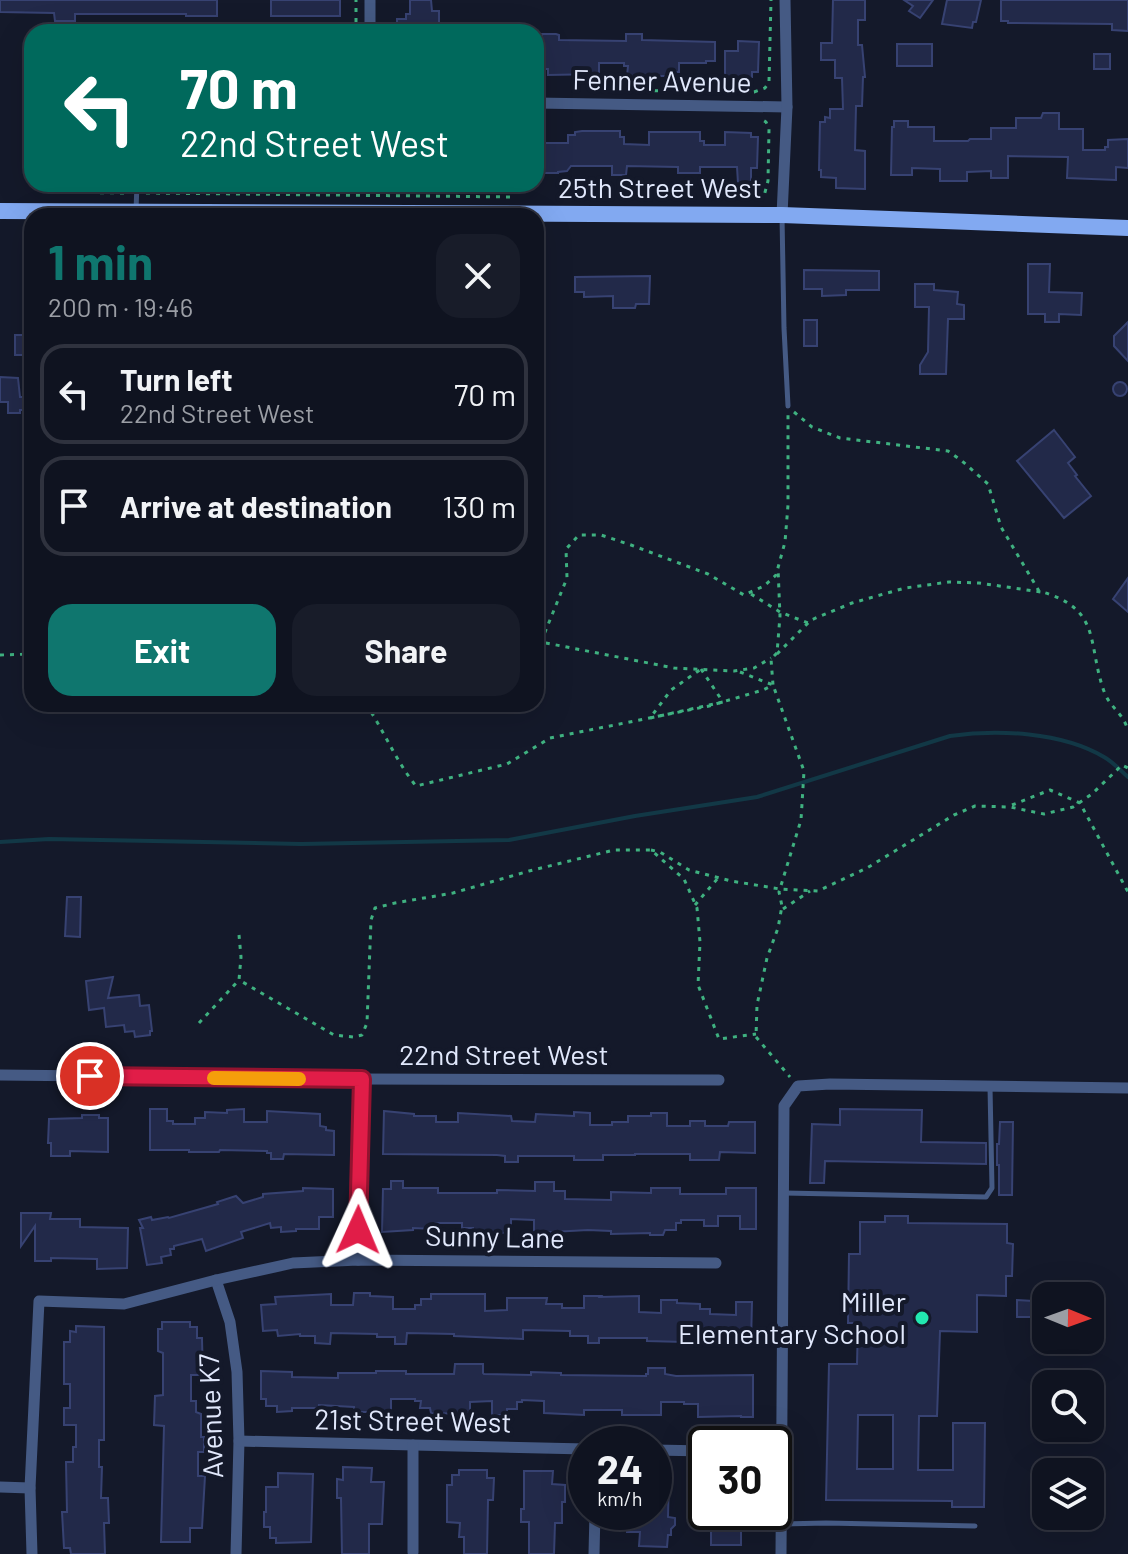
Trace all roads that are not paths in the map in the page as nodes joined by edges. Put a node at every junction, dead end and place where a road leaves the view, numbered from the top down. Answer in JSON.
{"nodes":[{"id":1,"x":370,"y":0,"type":"edge"},
{"id":2,"x":785,"y":0,"type":"edge"},
{"id":3,"x":370,"y":24,"type":"edge"},
{"id":4,"x":544,"y":103,"type":"edge"},
{"id":5,"x":787,"y":107,"type":"junction"},
{"id":6,"x":0,"y":211,"type":"edge"},
{"id":7,"x":24,"y":211,"type":"edge"},
{"id":8,"x":544,"y":214,"type":"edge"},
{"id":9,"x":782,"y":215,"type":"junction"},
{"id":10,"x":1128,"y":228,"type":"edge"},
{"id":11,"x":788,"y":406,"type":"road end"},
{"id":12,"x":0,"y":1075,"type":"edge"},
{"id":13,"x":362,"y":1079,"type":"junction"},
{"id":14,"x":719,"y":1080,"type":"dead end"},
{"id":15,"x":990,"y":1087,"type":"junction"},
{"id":16,"x":1128,"y":1088,"type":"edge"},
{"id":17,"x":783,"y":1193,"type":"junction"},
{"id":18,"x":358,"y":1260,"type":"junction"},
{"id":19,"x":716,"y":1263,"type":"dead end"},
{"id":20,"x":216,"y":1280,"type":"junction"},
{"id":21,"x":779,"y":1426,"type":"edge"},
{"id":22,"x":239,"y":1441,"type":"junction"},
{"id":23,"x":413,"y":1445,"type":"junction"},
{"id":24,"x":568,"y":1449,"type":"edge"},
{"id":25,"x":0,"y":1487,"type":"edge"},
{"id":26,"x":30,"y":1488,"type":"junction"},
{"id":27,"x":792,"y":1524,"type":"edge"},
{"id":28,"x":975,"y":1526,"type":"dead end"},
{"id":29,"x":595,"y":1530,"type":"edge"},
{"id":30,"x":781,"y":1530,"type":"edge"},
{"id":31,"x":413,"y":1552,"type":"edge"},
{"id":32,"x":32,"y":1554,"type":"edge"},
{"id":33,"x":236,"y":1554,"type":"edge"},
{"id":34,"x":594,"y":1554,"type":"edge"},
{"id":35,"x":781,"y":1554,"type":"edge"}],
"edges":[{"from":1,"to":3,"type":"street"},
{"from":2,"to":5,"type":"street"},
{"from":4,"to":5,"type":"street","name":"Fenner Avenue"},
{"from":5,"to":9,"type":"street"},
{"from":6,"to":7,"type":"street","name":"25th Street West"},
{"from":8,"to":9,"type":"street","name":"25th Street West"},
{"from":9,"to":10,"type":"street","name":"25th Street West"},
{"from":9,"to":11,"type":"lane"},
{"from":12,"to":13,"type":"street","name":"22nd Street West"},
{"from":13,"to":14,"type":"street","name":"22nd Street West"},
{"from":13,"to":18,"type":"street"},
{"from":15,"to":16,"type":"street"},
{"from":15,"to":17,"type":"street"},
{"from":15,"to":17,"type":"lane"},
{"from":17,"to":21,"type":"street"},
{"from":18,"to":19,"type":"street","name":"Sunny Lane"},
{"from":18,"to":20,"type":"street","name":"Sunny Lane"},
{"from":20,"to":22,"type":"street","name":"Avenue K7"},
{"from":20,"to":26,"type":"street","name":"Sunny Lane"},
{"from":22,"to":23,"type":"street","name":"21st Street West"},
{"from":22,"to":33,"type":"street","name":"Avenue K7"},
{"from":23,"to":24,"type":"street","name":"21st Street West"},
{"from":23,"to":31,"type":"street"},
{"from":25,"to":26,"type":"street"},
{"from":26,"to":32,"type":"street"},
{"from":27,"to":28,"type":"lane"},
{"from":29,"to":34,"type":"street"},
{"from":30,"to":35,"type":"street"}]}
